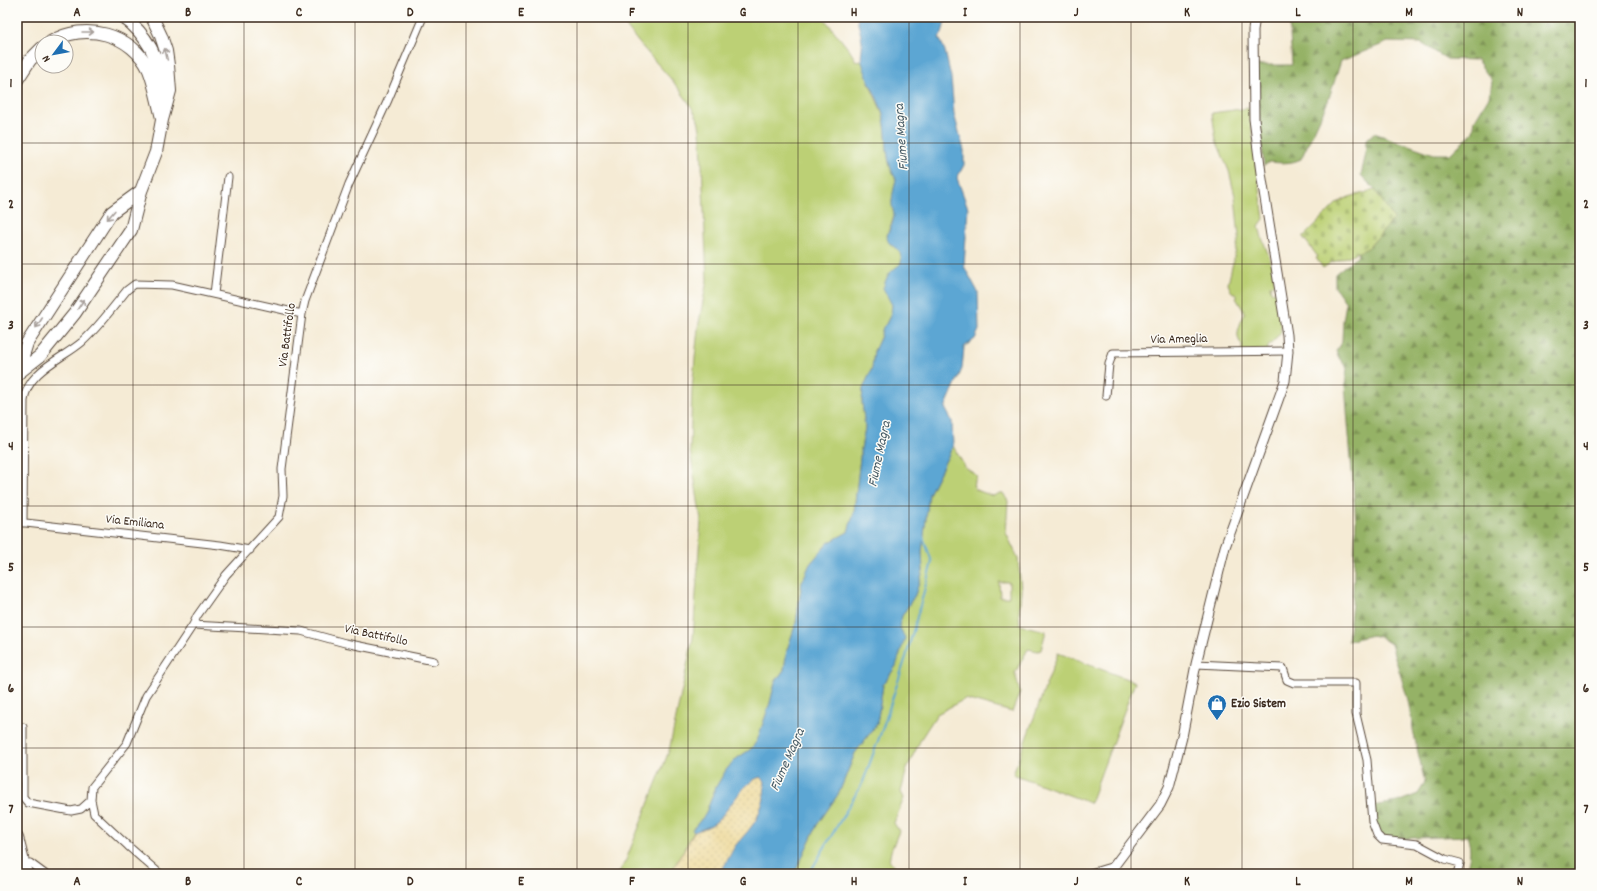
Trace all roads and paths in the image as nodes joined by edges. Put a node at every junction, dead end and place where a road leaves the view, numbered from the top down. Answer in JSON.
{"nodes":[{"id":1,"x":123,"y":17,"type":"edge"},
{"id":2,"x":152,"y":17,"type":"edge"},
{"id":3,"x":423,"y":17,"type":"edge"},
{"id":4,"x":1255,"y":17,"type":"edge"},
{"id":5,"x":68,"y":34,"type":"edge"},
{"id":6,"x":34,"y":56,"type":"edge"},
{"id":7,"x":17,"y":80,"type":"edge"},
{"id":8,"x":162,"y":120,"type":"junction"},
{"id":9,"x":228,"y":177,"type":"dead end"},
{"id":10,"x":141,"y":191,"type":"junction"},
{"id":11,"x":214,"y":294,"type":"junction"},
{"id":12,"x":302,"y":314,"type":"junction"},
{"id":13,"x":1288,"y":352,"type":"junction"},
{"id":14,"x":17,"y":374,"type":"edge"},
{"id":15,"x":1106,"y":396,"type":"dead end"},
{"id":16,"x":20,"y":522,"type":"edge"},
{"id":17,"x":250,"y":550,"type":"junction"},
{"id":18,"x":193,"y":625,"type":"junction"},
{"id":19,"x":434,"y":661,"type":"dead end"},
{"id":20,"x":1196,"y":664,"type":"junction"},
{"id":21,"x":22,"y":727,"type":"dead end"},
{"id":22,"x":91,"y":800,"type":"junction"},
{"id":23,"x":17,"y":838,"type":"edge"},
{"id":24,"x":1114,"y":866,"type":"junction"},
{"id":25,"x":28,"y":869,"type":"edge"},
{"id":26,"x":45,"y":874,"type":"edge"},
{"id":27,"x":160,"y":874,"type":"edge"},
{"id":28,"x":1087,"y":874,"type":"edge"},
{"id":29,"x":1108,"y":874,"type":"edge"},
{"id":30,"x":1458,"y":874,"type":"edge"}],
"edges":[{"from":1,"to":8,"type":"highway"},
{"from":8,"to":2,"type":"highway","one_way":true},
{"from":3,"to":12,"type":"street","name":"Via Battifollo"},
{"from":4,"to":13,"type":"main road"},
{"from":5,"to":8,"type":"highway","one_way":true},
{"from":6,"to":7,"type":"highway"},
{"from":8,"to":10,"type":"highway"},
{"from":9,"to":11,"type":"street"},
{"from":10,"to":14,"type":"highway","one_way":true},
{"from":14,"to":10,"type":"highway","one_way":true},
{"from":11,"to":12,"type":"street"},
{"from":11,"to":16,"type":"street"},
{"from":12,"to":17,"type":"street","name":"Via Battifollo"},
{"from":13,"to":15,"type":"street","name":"Via Ameglia"},
{"from":13,"to":20,"type":"main road"},
{"from":16,"to":17,"type":"street","name":"Via Emiliana"},
{"from":17,"to":18,"type":"street","name":"Via Battifollo"},
{"from":18,"to":19,"type":"street","name":"Via Battifollo"},
{"from":18,"to":22,"type":"street","name":"Via Battifollo"},
{"from":20,"to":24,"type":"main road"},
{"from":20,"to":30,"type":"street"},
{"from":21,"to":22,"type":"street"},
{"from":22,"to":27,"type":"street"},
{"from":23,"to":25,"type":"highway"},
{"from":24,"to":28,"type":"street"},
{"from":24,"to":29,"type":"main road"},
{"from":25,"to":26,"type":"street"}]}
